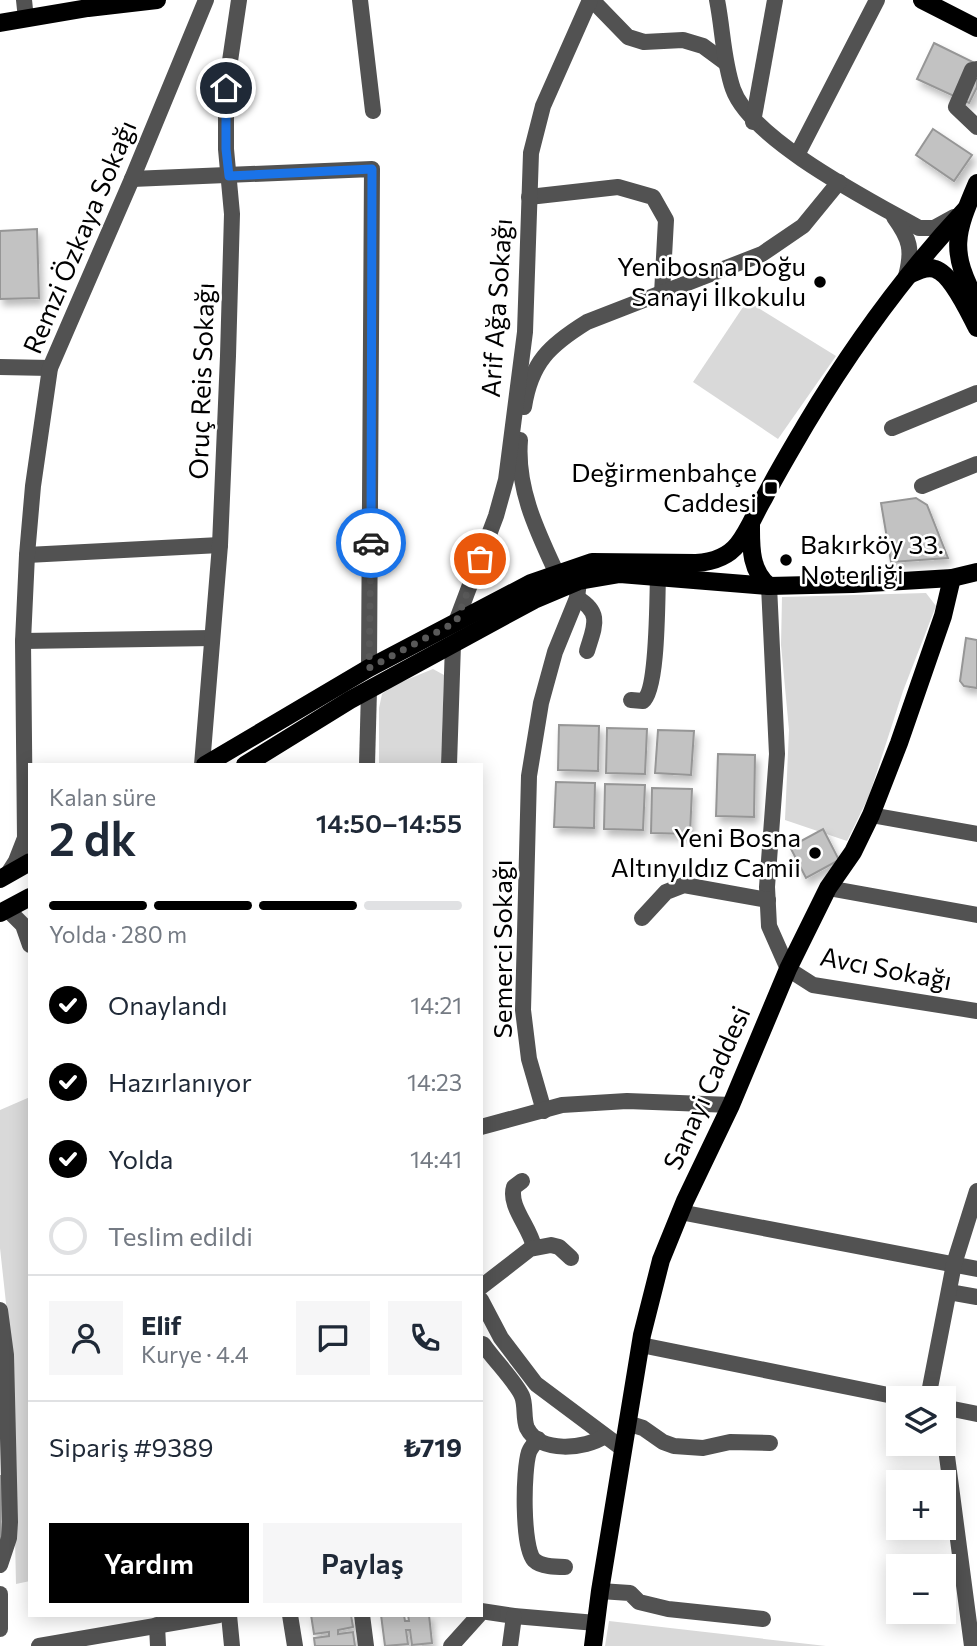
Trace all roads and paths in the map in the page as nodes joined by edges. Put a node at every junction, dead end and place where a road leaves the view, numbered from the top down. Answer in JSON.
{"nodes":[{"id":1,"x":24,"y":0,"type":"edge"},
{"id":2,"x":158,"y":0,"type":"edge"},
{"id":3,"x":206,"y":0,"type":"edge"},
{"id":4,"x":239,"y":0,"type":"edge"},
{"id":5,"x":360,"y":0,"type":"edge"},
{"id":6,"x":591,"y":0,"type":"edge"},
{"id":7,"x":717,"y":0,"type":"edge"},
{"id":8,"x":775,"y":0,"type":"edge"},
{"id":9,"x":877,"y":0,"type":"edge"},
{"id":10,"x":922,"y":0,"type":"edge"},
{"id":11,"x":26,"y":19,"type":"junction"},
{"id":12,"x":0,"y":23,"type":"edge"},
{"id":13,"x":977,"y":28,"type":"edge"},
{"id":14,"x":726,"y":63,"type":"junction"},
{"id":15,"x":977,"y":68,"type":"edge"},
{"id":16,"x":373,"y":111,"type":"dead end"},
{"id":17,"x":753,"y":122,"type":"junction"},
{"id":18,"x":977,"y":127,"type":"edge"},
{"id":19,"x":796,"y":155,"type":"junction"},
{"id":20,"x":229,"y":176,"type":"junction"},
{"id":21,"x":132,"y":179,"type":"junction"},
{"id":22,"x":839,"y":182,"type":"junction"},
{"id":23,"x":977,"y":183,"type":"edge"},
{"id":24,"x":529,"y":197,"type":"junction"},
{"id":25,"x":965,"y":210,"type":"junction"},
{"id":26,"x":891,"y":212,"type":"junction"},
{"id":27,"x":906,"y":276,"type":"junction"},
{"id":28,"x":662,"y":294,"type":"junction"},
{"id":29,"x":977,"y":302,"type":"edge"},
{"id":30,"x":977,"y":328,"type":"edge"},
{"id":31,"x":0,"y":367,"type":"edge"},
{"id":32,"x":50,"y":368,"type":"junction"},
{"id":33,"x":977,"y":393,"type":"edge"},
{"id":34,"x":892,"y":428,"type":"dead end"},
{"id":35,"x":977,"y":464,"type":"edge"},
{"id":36,"x":922,"y":486,"type":"dead end"},
{"id":37,"x":751,"y":524,"type":"junction"},
{"id":38,"x":220,"y":545,"type":"junction"},
{"id":39,"x":27,"y":555,"type":"junction"},
{"id":40,"x":977,"y":572,"type":"edge"},
{"id":41,"x":557,"y":574,"type":"junction"},
{"id":42,"x":658,"y":577,"type":"junction"},
{"id":43,"x":952,"y":578,"type":"junction"},
{"id":44,"x":769,"y":586,"type":"junction"},
{"id":45,"x":578,"y":590,"type":"junction"},
{"id":46,"x":456,"y":622,"type":"junction"},
{"id":47,"x":212,"y":638,"type":"junction"},
{"id":48,"x":23,"y":641,"type":"junction"},
{"id":49,"x":453,"y":644,"type":"junction"},
{"id":50,"x":587,"y":651,"type":"dead end"},
{"id":51,"x":369,"y":668,"type":"junction"},
{"id":52,"x":369,"y":690,"type":"junction"},
{"id":53,"x":631,"y":701,"type":"dead end"},
{"id":54,"x":204,"y":763,"type":"edge"},
{"id":55,"x":207,"y":763,"type":"edge"},
{"id":56,"x":248,"y":763,"type":"edge"},
{"id":57,"x":367,"y":763,"type":"edge"},
{"id":58,"x":449,"y":763,"type":"edge"},
{"id":59,"x":871,"y":815,"type":"junction"},
{"id":60,"x":977,"y":834,"type":"edge"},
{"id":61,"x":27,"y":842,"type":"edge"},
{"id":62,"x":28,"y":863,"type":"edge"},
{"id":63,"x":3,"y":877,"type":"edge"},
{"id":64,"x":828,"y":888,"type":"junction"},
{"id":65,"x":28,"y":898,"type":"edge"},
{"id":66,"x":768,"y":900,"type":"junction"},
{"id":67,"x":4,"y":911,"type":"edge"},
{"id":68,"x":977,"y":915,"type":"edge"},
{"id":69,"x":642,"y":918,"type":"dead end"},
{"id":70,"x":26,"y":924,"type":"edge"},
{"id":71,"x":788,"y":969,"type":"junction"},
{"id":72,"x":977,"y":1011,"type":"edge"},
{"id":73,"x":731,"y":1105,"type":"junction"},
{"id":74,"x":544,"y":1111,"type":"junction"},
{"id":75,"x":483,"y":1126,"type":"edge"},
{"id":76,"x":522,"y":1181,"type":"dead end"},
{"id":77,"x":977,"y":1191,"type":"edge"},
{"id":78,"x":680,"y":1212,"type":"junction"},
{"id":79,"x":534,"y":1247,"type":"junction"},
{"id":80,"x":571,"y":1258,"type":"dead end"},
{"id":81,"x":954,"y":1264,"type":"junction"},
{"id":82,"x":977,"y":1269,"type":"edge"},
{"id":83,"x":483,"y":1285,"type":"edge"},
{"id":84,"x":949,"y":1292,"type":"junction"},
{"id":85,"x":977,"y":1297,"type":"edge"},
{"id":86,"x":483,"y":1304,"type":"edge"},
{"id":87,"x":0,"y":1310,"type":"edge"},
{"id":88,"x":483,"y":1344,"type":"dead end"},
{"id":89,"x":641,"y":1345,"type":"junction"},
{"id":90,"x":930,"y":1386,"type":"edge"},
{"id":91,"x":886,"y":1395,"type":"edge"},
{"id":92,"x":956,"y":1410,"type":"edge"},
{"id":93,"x":977,"y":1414,"type":"edge"},
{"id":94,"x":627,"y":1423,"type":"junction"},
{"id":95,"x":605,"y":1436,"type":"junction"},
{"id":96,"x":538,"y":1439,"type":"junction"},
{"id":97,"x":770,"y":1443,"type":"dead end"},
{"id":98,"x":623,"y":1449,"type":"junction"},
{"id":99,"x":947,"y":1456,"type":"edge"},
{"id":100,"x":0,"y":1565,"type":"edge"},
{"id":101,"x":565,"y":1567,"type":"dead end"},
{"id":102,"x":600,"y":1591,"type":"junction"},
{"id":103,"x":0,"y":1594,"type":"edge"},
{"id":104,"x":483,"y":1612,"type":"edge"},
{"id":105,"x":514,"y":1616,"type":"junction"},
{"id":106,"x":207,"y":1617,"type":"edge"},
{"id":107,"x":229,"y":1617,"type":"edge"},
{"id":108,"x":290,"y":1617,"type":"edge"},
{"id":109,"x":362,"y":1617,"type":"edge"},
{"id":110,"x":477,"y":1617,"type":"edge"},
{"id":111,"x":763,"y":1619,"type":"dead end"},
{"id":112,"x":138,"y":1622,"type":"edge"},
{"id":113,"x":596,"y":1623,"type":"junction"},
{"id":114,"x":157,"y":1625,"type":"junction"},
{"id":115,"x":0,"y":1629,"type":"edge"},
{"id":116,"x":100,"y":1640,"type":"edge"},
{"id":117,"x":39,"y":1646,"type":"edge"},
{"id":118,"x":158,"y":1646,"type":"edge"},
{"id":119,"x":232,"y":1646,"type":"edge"},
{"id":120,"x":295,"y":1646,"type":"edge"},
{"id":121,"x":366,"y":1646,"type":"edge"},
{"id":122,"x":451,"y":1646,"type":"edge"},
{"id":123,"x":510,"y":1646,"type":"edge"},
{"id":124,"x":593,"y":1646,"type":"edge"},
{"id":125,"x":972,"y":1646,"type":"edge"}],
"edges":[{"from":1,"to":11,"type":"street"},
{"from":2,"to":11,"type":"main road"},
{"from":3,"to":21,"type":"street","name":"Remzi Özkaya Sokağı"},
{"from":4,"to":20,"type":"street","name":"Oruç Reis Sokağı"},
{"from":5,"to":16,"type":"street"},
{"from":6,"to":14,"type":"street"},
{"from":6,"to":24,"type":"street","name":"Arif Ağa Sokağı"},
{"from":7,"to":14,"type":"street"},
{"from":8,"to":17,"type":"street"},
{"from":9,"to":19,"type":"street"},
{"from":10,"to":13,"type":"main road"},
{"from":11,"to":12,"type":"main road"},
{"from":14,"to":17,"type":"street"},
{"from":15,"to":18,"type":"street"},
{"from":17,"to":19,"type":"street"},
{"from":19,"to":22,"type":"street"},
{"from":20,"to":21,"type":"street"},
{"from":20,"to":38,"type":"street","name":"Oruç Reis Sokağı"},
{"from":20,"to":51,"type":"street"},
{"from":21,"to":32,"type":"street","name":"Remzi Özkaya Sokağı"},
{"from":22,"to":26,"type":"street"},
{"from":22,"to":28,"type":"street"},
{"from":23,"to":25,"type":"main road"},
{"from":24,"to":28,"type":"street"},
{"from":24,"to":46,"type":"street","name":"Arif Ağa Sokağı"},
{"from":25,"to":26,"type":"street"},
{"from":25,"to":27,"type":"main road"},
{"from":25,"to":29,"type":"main road"},
{"from":26,"to":27,"type":"street"},
{"from":27,"to":30,"type":"main road"},
{"from":27,"to":37,"type":"main road"},
{"from":28,"to":41,"type":"street"},
{"from":31,"to":32,"type":"street"},
{"from":32,"to":39,"type":"street","name":"Remzi Özkaya Sokağı"},
{"from":33,"to":34,"type":"street"},
{"from":35,"to":36,"type":"street"},
{"from":37,"to":41,"type":"main road"},
{"from":37,"to":44,"type":"main road"},
{"from":38,"to":39,"type":"street"},
{"from":38,"to":47,"type":"street","name":"Oruç Reis Sokağı"},
{"from":39,"to":48,"type":"street","name":"Remzi Özkaya Sokağı"},
{"from":40,"to":43,"type":"main road"},
{"from":41,"to":46,"type":"main road"},
{"from":42,"to":44,"type":"main road"},
{"from":42,"to":45,"type":"main road"},
{"from":42,"to":53,"type":"street"},
{"from":43,"to":44,"type":"main road"},
{"from":43,"to":59,"type":"main road","name":"Sanayi Caddesi"},
{"from":44,"to":66,"type":"street"},
{"from":45,"to":49,"type":"main road"},
{"from":45,"to":50,"type":"street"},
{"from":45,"to":74,"type":"street","name":"Semerci Sokağı"},
{"from":46,"to":51,"type":"main road"},
{"from":47,"to":48,"type":"street"},
{"from":47,"to":54,"type":"street","name":"Oruç Reis Sokağı"},
{"from":48,"to":61,"type":"street","name":"Remzi Özkaya Sokağı"},
{"from":49,"to":52,"type":"main road"},
{"from":49,"to":58,"type":"street"},
{"from":51,"to":55,"type":"main road"},
{"from":52,"to":56,"type":"main road"},
{"from":52,"to":57,"type":"street"},
{"from":59,"to":60,"type":"street"},
{"from":59,"to":64,"type":"main road","name":"Sanayi Caddesi"},
{"from":61,"to":63,"type":"street"},
{"from":62,"to":63,"type":"main road"},
{"from":64,"to":68,"type":"street"},
{"from":64,"to":71,"type":"main road","name":"Sanayi Caddesi"},
{"from":65,"to":67,"type":"main road"},
{"from":66,"to":69,"type":"street"},
{"from":66,"to":71,"type":"street"},
{"from":67,"to":70,"type":"street"},
{"from":71,"to":72,"type":"street","name":"Avcı Sokağı"},
{"from":71,"to":73,"type":"main road","name":"Sanayi Caddesi"},
{"from":73,"to":74,"type":"street"},
{"from":73,"to":78,"type":"main road","name":"Sanayi Caddesi"},
{"from":74,"to":75,"type":"street"},
{"from":76,"to":79,"type":"street"},
{"from":77,"to":81,"type":"street"},
{"from":78,"to":81,"type":"street"},
{"from":78,"to":89,"type":"main road","name":"Sanayi Caddesi"},
{"from":79,"to":80,"type":"street"},
{"from":79,"to":83,"type":"street"},
{"from":81,"to":82,"type":"street"},
{"from":81,"to":84,"type":"street"},
{"from":84,"to":85,"type":"street"},
{"from":84,"to":90,"type":"street"},
{"from":86,"to":95,"type":"street"},
{"from":87,"to":100,"type":"street"},
{"from":88,"to":96,"type":"street"},
{"from":89,"to":91,"type":"street"},
{"from":89,"to":94,"type":"main road","name":"Sanayi Caddesi"},
{"from":92,"to":93,"type":"street"},
{"from":94,"to":97,"type":"street"},
{"from":94,"to":98,"type":"main road","name":"Sanayi Caddesi"},
{"from":95,"to":96,"type":"street"},
{"from":95,"to":98,"type":"street"},
{"from":96,"to":101,"type":"street"},
{"from":98,"to":102,"type":"main road","name":"Sanayi Caddesi"},
{"from":99,"to":125,"type":"street"},
{"from":102,"to":111,"type":"street"},
{"from":102,"to":113,"type":"main road","name":"Sanayi Caddesi"},
{"from":103,"to":115,"type":"street"},
{"from":104,"to":105,"type":"street"},
{"from":105,"to":113,"type":"street"},
{"from":105,"to":123,"type":"street"},
{"from":106,"to":114,"type":"street"},
{"from":107,"to":119,"type":"street"},
{"from":108,"to":120,"type":"street"},
{"from":109,"to":121,"type":"street"},
{"from":110,"to":122,"type":"street"},
{"from":112,"to":114,"type":"street"},
{"from":112,"to":116,"type":"street"},
{"from":113,"to":124,"type":"main road","name":"Sanayi Caddesi"},
{"from":114,"to":118,"type":"street"},
{"from":116,"to":117,"type":"street"}]}
